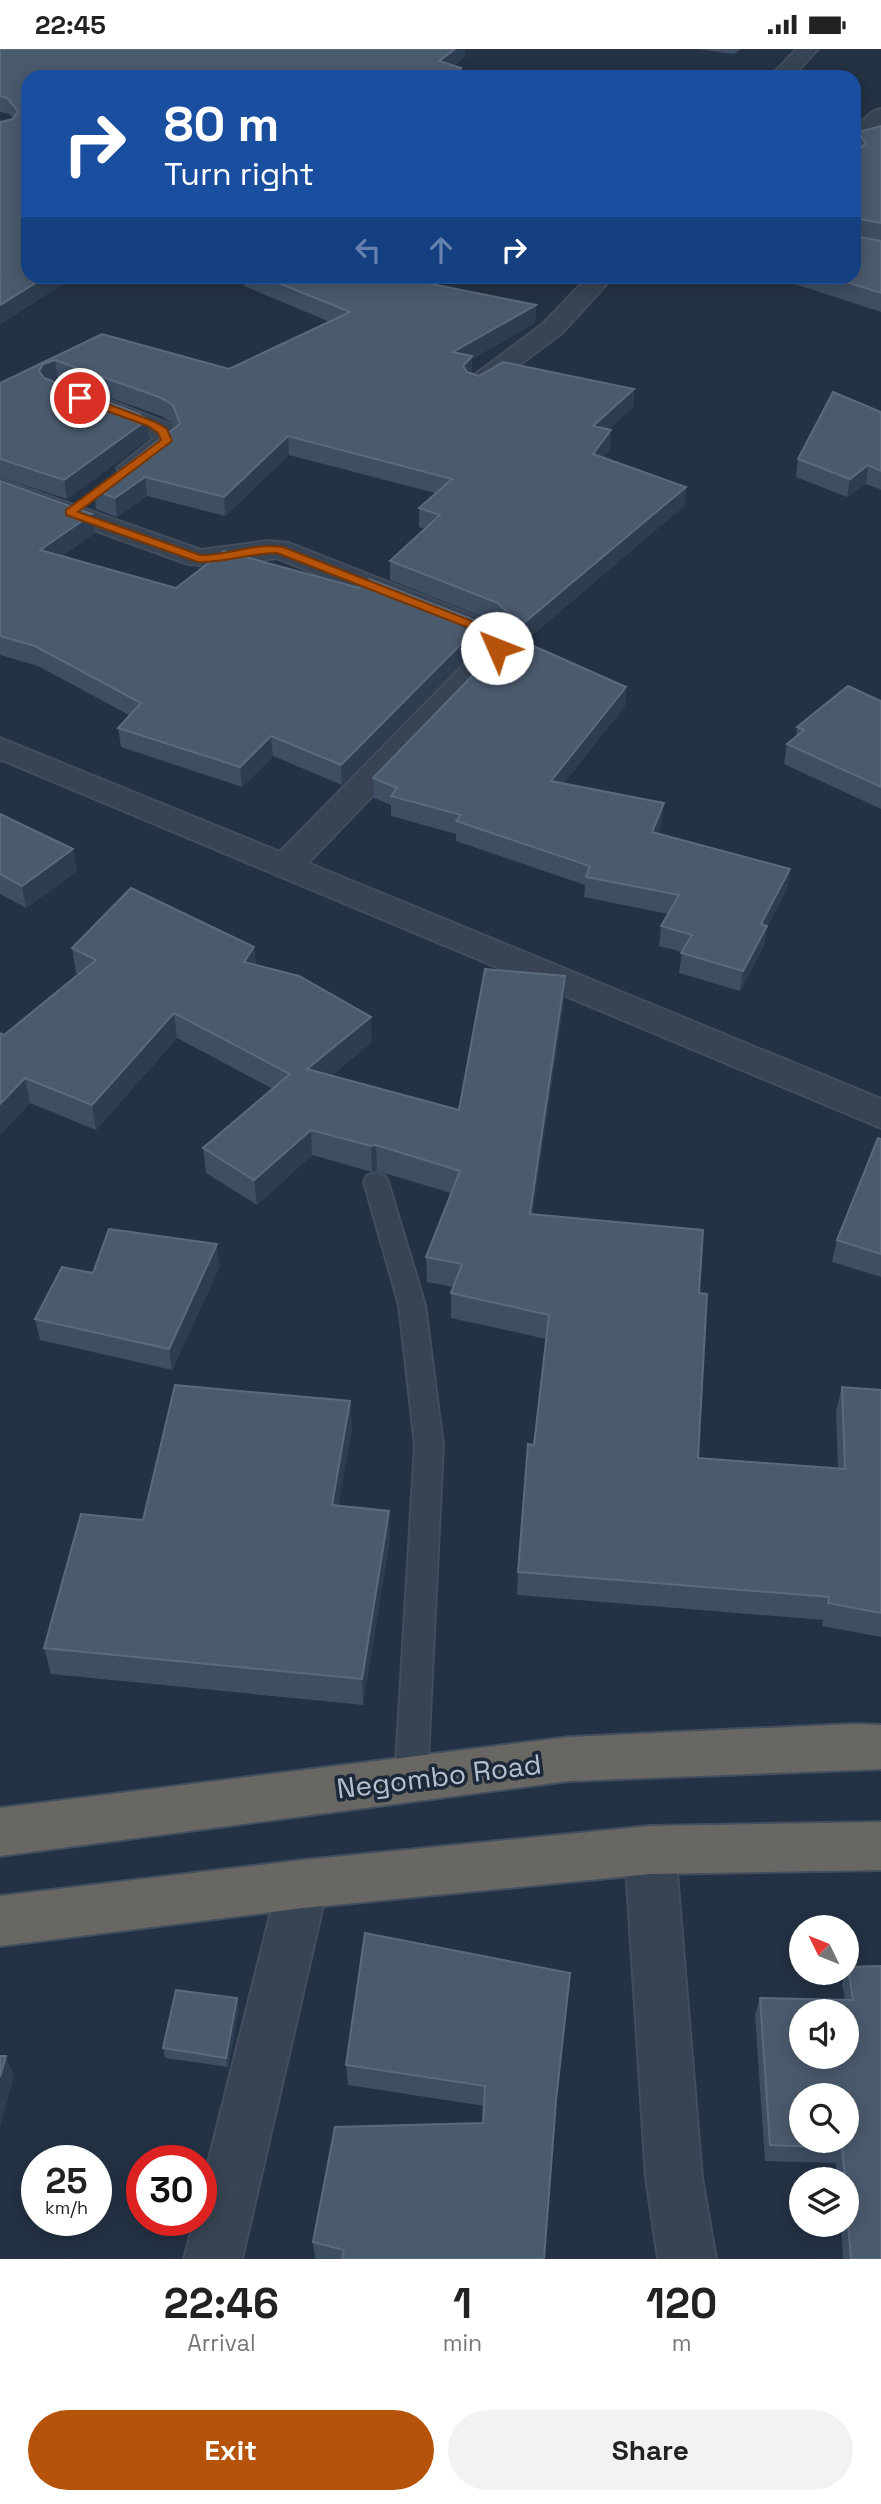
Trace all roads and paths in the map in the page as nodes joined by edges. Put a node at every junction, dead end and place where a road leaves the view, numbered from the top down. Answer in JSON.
{"nodes":[{"id":1,"x":808,"y":49,"type":"edge"},
{"id":2,"x":787,"y":70,"type":"edge"},
{"id":3,"x":881,"y":115,"type":"edge"},
{"id":4,"x":861,"y":132,"type":"edge"},
{"id":5,"x":594,"y":284,"type":"edge"},
{"id":6,"x":478,"y":384,"type":"edge"},
{"id":7,"x":80,"y":398,"type":"edge"},
{"id":8,"x":113,"y":481,"type":"edge"},
{"id":9,"x":0,"y":487,"type":"edge"},
{"id":10,"x":0,"y":748,"type":"edge"},
{"id":11,"x":286,"y":866,"type":"junction"},
{"id":12,"x":881,"y":1114,"type":"edge"},
{"id":13,"x":376,"y":1182,"type":"dead end"},
{"id":14,"x":881,"y":1747,"type":"edge"},
{"id":15,"x":411,"y":1780,"type":"junction"},
{"id":16,"x":0,"y":1832,"type":"edge"},
{"id":17,"x":881,"y":1846,"type":"edge"},
{"id":18,"x":650,"y":1850,"type":"junction"},
{"id":19,"x":303,"y":1884,"type":"junction"},
{"id":20,"x":0,"y":1921,"type":"edge"},
{"id":21,"x":213,"y":2259,"type":"edge"},
{"id":22,"x":687,"y":2259,"type":"edge"}],
"edges":[{"from":1,"to":2,"type":"street"},
{"from":3,"to":4,"type":"street"},
{"from":5,"to":6,"type":"street"},
{"from":7,"to":8,"type":"street"},
{"from":9,"to":11,"type":"street"},
{"from":10,"to":11,"type":"street"},
{"from":11,"to":12,"type":"street"},
{"from":13,"to":15,"type":"lane"},
{"from":14,"to":15,"type":"highway","name":"Negombo Road"},
{"from":15,"to":16,"type":"highway","name":"Negombo Road"},
{"from":17,"to":18,"type":"highway"},
{"from":18,"to":19,"type":"highway"},
{"from":18,"to":22,"type":"street"},
{"from":19,"to":20,"type":"highway"},
{"from":19,"to":21,"type":"street"}]}
